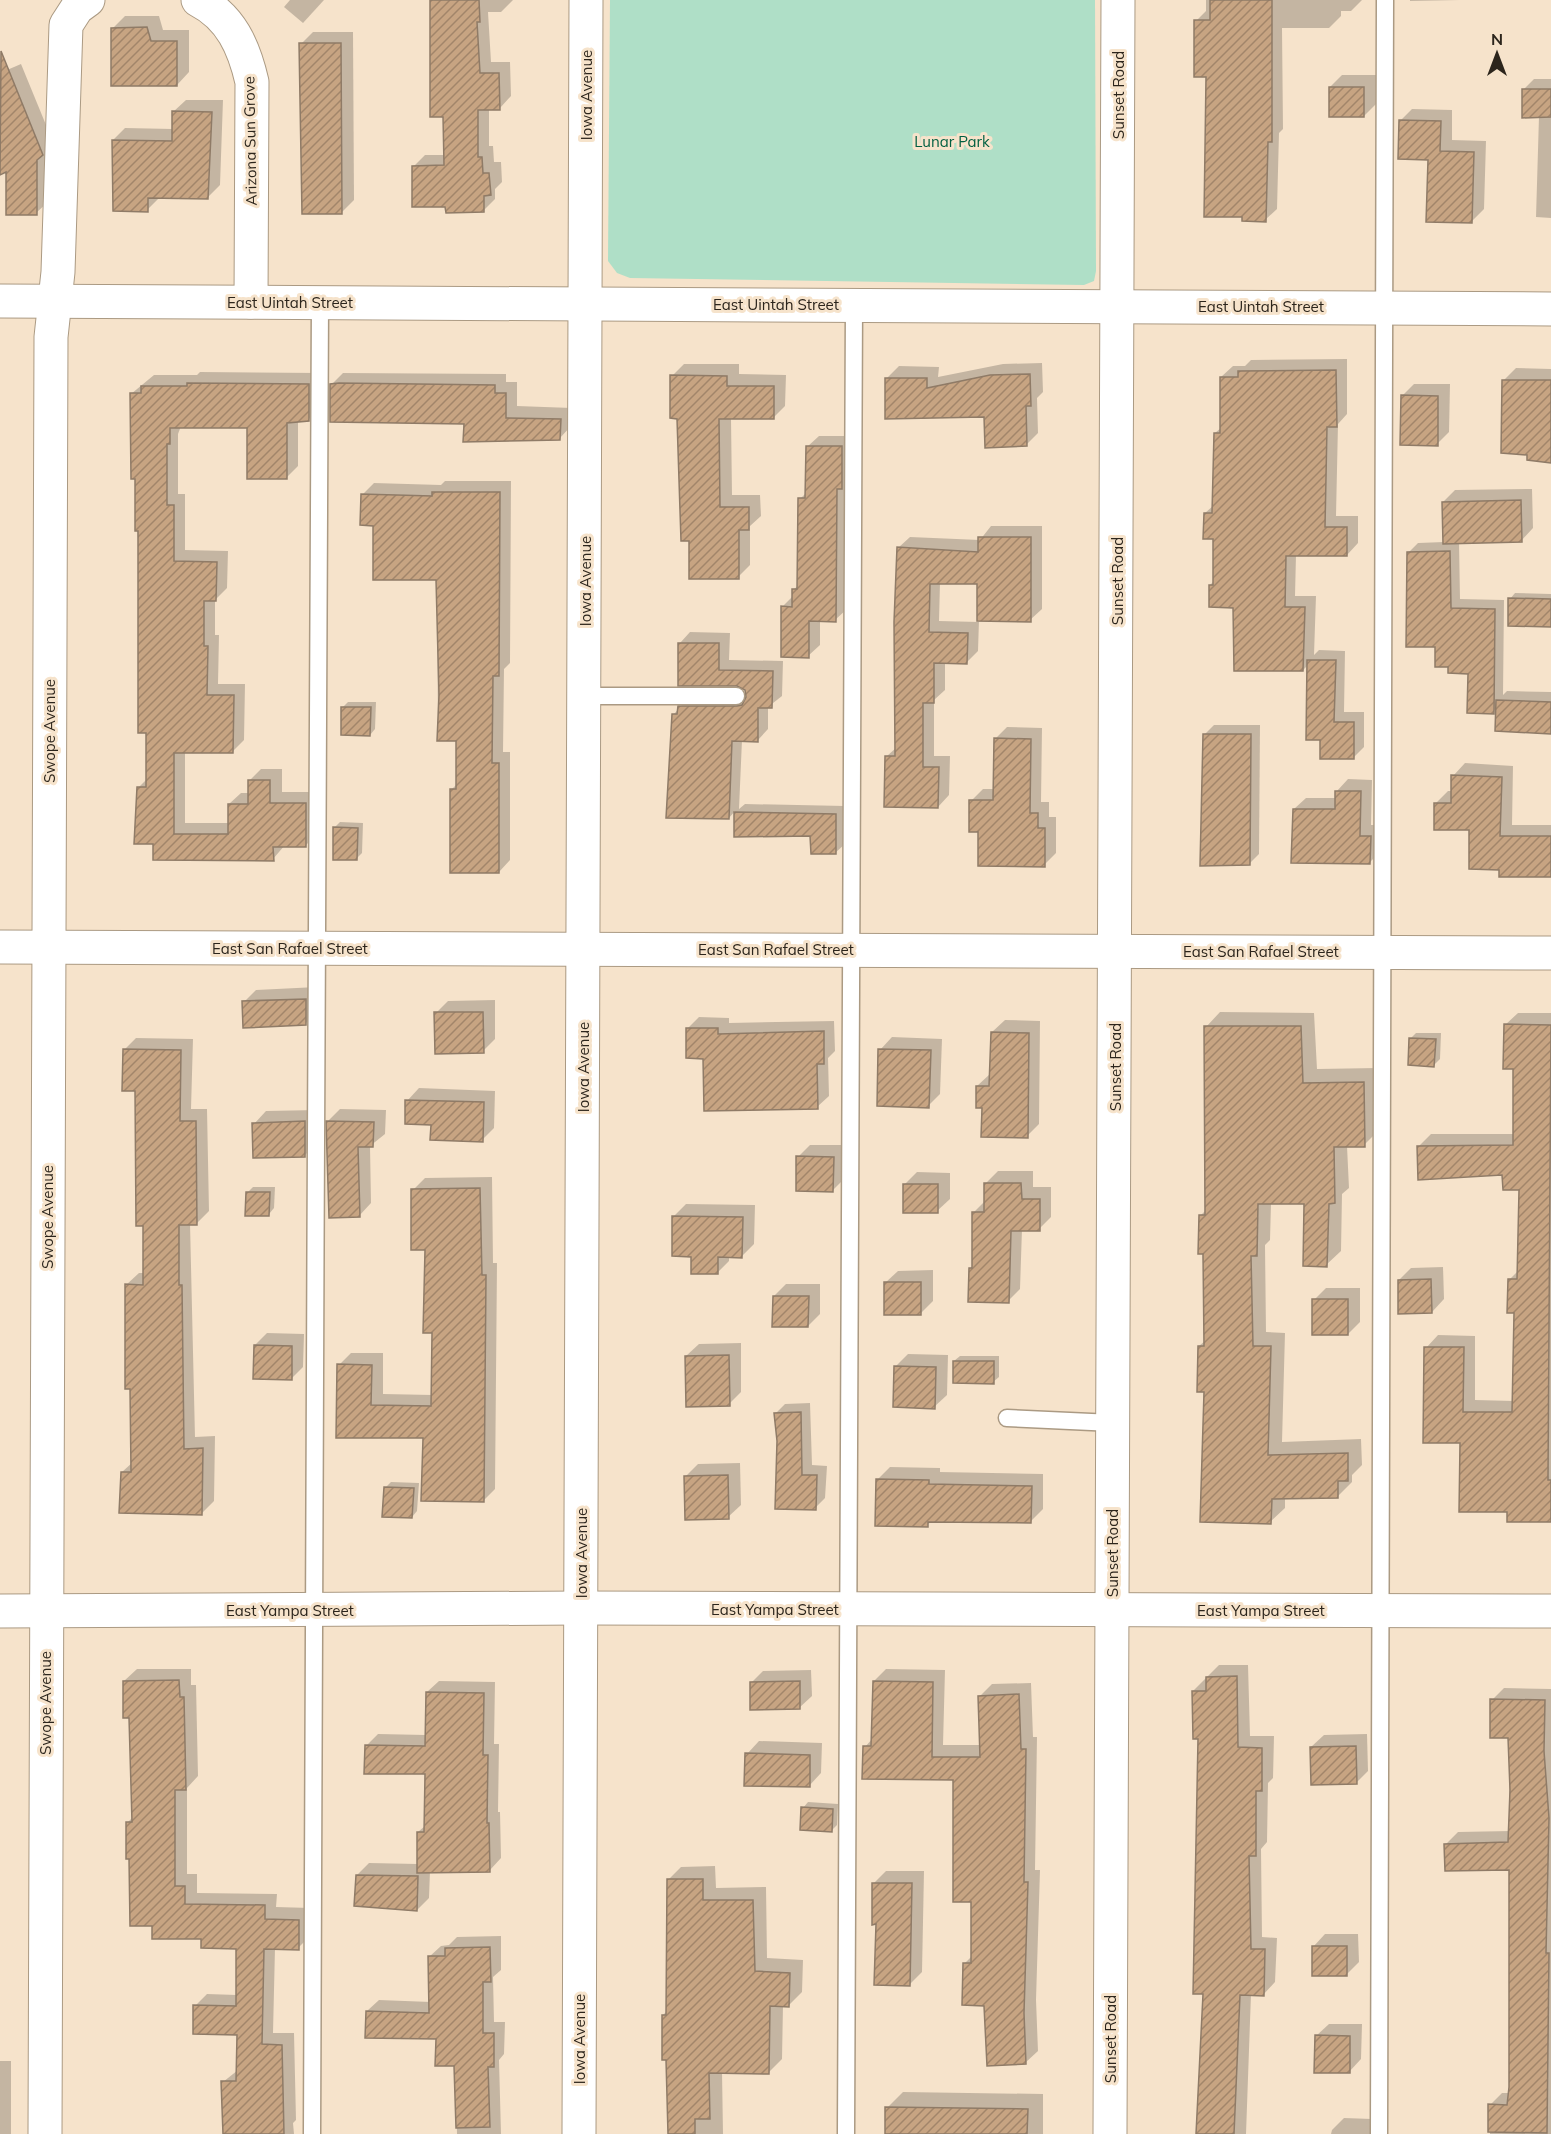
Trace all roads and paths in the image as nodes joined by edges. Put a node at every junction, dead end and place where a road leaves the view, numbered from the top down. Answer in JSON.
{"nodes":[{"id":1,"x":88,"y":0,"type":"edge"},
{"id":2,"x":198,"y":0,"type":"edge"},
{"id":3,"x":586,"y":0,"type":"edge"},
{"id":4,"x":1118,"y":0,"type":"edge"},
{"id":5,"x":1385,"y":0,"type":"edge"},
{"id":6,"x":0,"y":301,"type":"edge"},
{"id":7,"x":56,"y":301,"type":"junction"},
{"id":8,"x":251,"y":302,"type":"junction"},
{"id":9,"x":320,"y":302,"type":"junction"},
{"id":10,"x":585,"y":303,"type":"junction"},
{"id":11,"x":854,"y":304,"type":"junction"},
{"id":12,"x":1117,"y":305,"type":"junction"},
{"id":13,"x":1383,"y":307,"type":"junction"},
{"id":14,"x":1551,"y":309,"type":"edge"},
{"id":15,"x":584,"y":696,"type":"junction"},
{"id":16,"x":736,"y":696,"type":"dead end"},
{"id":17,"x":0,"y":947,"type":"edge"},
{"id":18,"x":48,"y":947,"type":"junction"},
{"id":19,"x":316,"y":948,"type":"junction"},
{"id":20,"x":583,"y":949,"type":"junction"},
{"id":21,"x":852,"y":949,"type":"junction"},
{"id":22,"x":1115,"y":950,"type":"junction"},
{"id":23,"x":1382,"y":952,"type":"junction"},
{"id":24,"x":1551,"y":953,"type":"edge"},
{"id":25,"x":1007,"y":1418,"type":"dead end"},
{"id":26,"x":1113,"y":1423,"type":"junction"},
{"id":27,"x":581,"y":1608,"type":"junction"},
{"id":28,"x":848,"y":1609,"type":"junction"},
{"id":29,"x":1112,"y":1609,"type":"junction"},
{"id":30,"x":316,"y":1610,"type":"junction"},
{"id":31,"x":1380,"y":1610,"type":"junction"},
{"id":32,"x":0,"y":1611,"type":"edge"},
{"id":33,"x":45,"y":1611,"type":"junction"},
{"id":34,"x":1551,"y":1611,"type":"edge"},
{"id":35,"x":45,"y":2134,"type":"edge"},
{"id":36,"x":312,"y":2134,"type":"edge"},
{"id":37,"x":579,"y":2134,"type":"edge"},
{"id":38,"x":846,"y":2134,"type":"edge"},
{"id":39,"x":1110,"y":2134,"type":"edge"},
{"id":40,"x":1379,"y":2134,"type":"edge"}],
"edges":[{"from":1,"to":7,"type":"street"},
{"from":2,"to":8,"type":"street","name":"Arizona Sun Grove"},
{"from":3,"to":10,"type":"street","name":"Iowa Avenue"},
{"from":4,"to":12,"type":"street","name":"Sunset Road"},
{"from":5,"to":13,"type":"lane"},
{"from":6,"to":7,"type":"street","name":"East Uintah Street"},
{"from":7,"to":8,"type":"street","name":"East Uintah Street"},
{"from":7,"to":18,"type":"street","name":"Swope Avenue"},
{"from":8,"to":9,"type":"street","name":"East Uintah Street"},
{"from":9,"to":10,"type":"street","name":"East Uintah Street"},
{"from":9,"to":19,"type":"lane"},
{"from":10,"to":11,"type":"street","name":"East Uintah Street"},
{"from":10,"to":15,"type":"street","name":"Iowa Avenue"},
{"from":11,"to":12,"type":"street","name":"East Uintah Street"},
{"from":11,"to":21,"type":"lane"},
{"from":12,"to":13,"type":"street","name":"East Uintah Street"},
{"from":12,"to":22,"type":"street","name":"Sunset Road"},
{"from":13,"to":14,"type":"street","name":"East Uintah Street"},
{"from":13,"to":23,"type":"lane"},
{"from":15,"to":16,"type":"lane"},
{"from":15,"to":20,"type":"street","name":"Iowa Avenue"},
{"from":17,"to":18,"type":"street","name":"East San Rafael Street"},
{"from":18,"to":19,"type":"street","name":"East San Rafael Street"},
{"from":18,"to":33,"type":"street","name":"Swope Avenue"},
{"from":19,"to":20,"type":"street","name":"East San Rafael Street"},
{"from":19,"to":30,"type":"lane"},
{"from":20,"to":21,"type":"street","name":"East San Rafael Street"},
{"from":20,"to":27,"type":"street","name":"Iowa Avenue"},
{"from":21,"to":22,"type":"street","name":"East San Rafael Street"},
{"from":21,"to":28,"type":"lane"},
{"from":22,"to":23,"type":"street","name":"East San Rafael Street"},
{"from":22,"to":26,"type":"street","name":"Sunset Road"},
{"from":23,"to":24,"type":"street","name":"East San Rafael Street"},
{"from":23,"to":31,"type":"lane"},
{"from":25,"to":26,"type":"lane"},
{"from":26,"to":29,"type":"street","name":"Sunset Road"},
{"from":27,"to":28,"type":"street","name":"East Yampa Street"},
{"from":27,"to":30,"type":"street","name":"East Yampa Street"},
{"from":27,"to":37,"type":"street","name":"Iowa Avenue"},
{"from":28,"to":29,"type":"street","name":"East Yampa Street"},
{"from":28,"to":38,"type":"lane"},
{"from":29,"to":31,"type":"street","name":"East Yampa Street"},
{"from":29,"to":39,"type":"street","name":"Sunset Road"},
{"from":30,"to":33,"type":"street","name":"East Yampa Street"},
{"from":30,"to":36,"type":"lane"},
{"from":31,"to":34,"type":"street","name":"East Yampa Street"},
{"from":31,"to":40,"type":"lane"},
{"from":32,"to":33,"type":"street","name":"East Yampa Street"},
{"from":33,"to":35,"type":"street","name":"Swope Avenue"}]}
